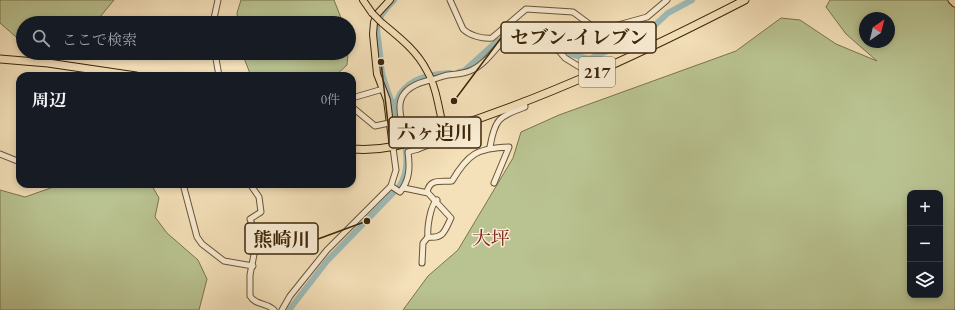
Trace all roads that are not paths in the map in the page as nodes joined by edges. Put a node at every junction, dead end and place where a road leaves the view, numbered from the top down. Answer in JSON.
{"nodes":[{"id":1,"x":218,"y":0,"type":"edge"},
{"id":2,"x":363,"y":0,"type":"edge"},
{"id":3,"x":390,"y":0,"type":"edge"},
{"id":4,"x":450,"y":0,"type":"edge"},
{"id":5,"x":667,"y":0,"type":"edge"},
{"id":6,"x":745,"y":0,"type":"edge"},
{"id":7,"x":952,"y":0,"type":"edge"},
{"id":8,"x":955,"y":3,"type":"edge"},
{"id":9,"x":215,"y":16,"type":"edge"},
{"id":10,"x":494,"y":37,"type":"junction"},
{"id":11,"x":498,"y":46,"type":"junction"},
{"id":12,"x":0,"y":59,"type":"edge"},
{"id":13,"x":216,"y":60,"type":"edge"},
{"id":14,"x":109,"y":72,"type":"edge"},
{"id":15,"x":218,"y":72,"type":"edge"},
{"id":16,"x":591,"y":74,"type":"junction"},
{"id":17,"x":431,"y":79,"type":"junction"},
{"id":18,"x":383,"y":89,"type":"junction"},
{"id":19,"x":356,"y":97,"type":"edge"},
{"id":20,"x":524,"y":101,"type":"junction"},
{"id":21,"x":356,"y":110,"type":"edge"},
{"id":22,"x":389,"y":123,"type":"junction"},
{"id":23,"x":449,"y":131,"type":"junction"},
{"id":24,"x":466,"y":131,"type":"dead end"},
{"id":25,"x":414,"y":144,"type":"junction"},
{"id":26,"x":397,"y":147,"type":"junction"},
{"id":27,"x":490,"y":147,"type":"junction"},
{"id":28,"x":356,"y":149,"type":"edge"},
{"id":29,"x":0,"y":154,"type":"edge"},
{"id":30,"x":16,"y":160,"type":"edge"},
{"id":31,"x":494,"y":183,"type":"dead end"},
{"id":32,"x":392,"y":187,"type":"junction"},
{"id":33,"x":184,"y":188,"type":"edge"},
{"id":34,"x":253,"y":188,"type":"edge"},
{"id":35,"x":401,"y":189,"type":"junction"},
{"id":36,"x":426,"y":192,"type":"junction"},
{"id":37,"x":437,"y":200,"type":"junction"},
{"id":38,"x":428,"y":237,"type":"junction"},
{"id":39,"x":422,"y":263,"type":"dead end"},
{"id":40,"x":253,"y":266,"type":"junction"},
{"id":41,"x":274,"y":310,"type":"edge"},
{"id":42,"x":282,"y":310,"type":"edge"}],
"edges":[{"from":1,"to":9,"type":"street"},
{"from":2,"to":17,"type":"main road","bridge":true},
{"from":3,"to":18,"type":"main road"},
{"from":4,"to":10,"type":"street"},
{"from":5,"to":10,"type":"street"},
{"from":6,"to":16,"type":"highway","number":"217"},
{"from":7,"to":8,"type":"highway"},
{"from":10,"to":11,"type":"street"},
{"from":11,"to":16,"type":"street"},
{"from":11,"to":17,"type":"street"},
{"from":12,"to":14,"type":"highway"},
{"from":13,"to":15,"type":"street"},
{"from":16,"to":20,"type":"highway","number":"217"},
{"from":17,"to":23,"type":"main road"},
{"from":17,"to":25,"type":"street"},
{"from":18,"to":19,"type":"street"},
{"from":18,"to":22,"type":"main road"},
{"from":20,"to":23,"type":"highway","number":"217"},
{"from":20,"to":27,"type":"street"},
{"from":21,"to":22,"type":"street"},
{"from":22,"to":26,"type":"main road"},
{"from":23,"to":24,"type":"street"},
{"from":23,"to":25,"type":"highway","number":"217"},
{"from":25,"to":26,"type":"highway","number":"217"},
{"from":25,"to":35,"type":"street"},
{"from":26,"to":28,"type":"highway","number":"217"},
{"from":26,"to":32,"type":"street"},
{"from":27,"to":31,"type":"street"},
{"from":27,"to":36,"type":"street"},
{"from":29,"to":30,"type":"street"},
{"from":32,"to":35,"type":"street"},
{"from":32,"to":42,"type":"street"},
{"from":33,"to":40,"type":"street"},
{"from":34,"to":40,"type":"street"},
{"from":35,"to":36,"type":"street"},
{"from":36,"to":37,"type":"street"},
{"from":37,"to":38,"type":"street"},
{"from":37,"to":38,"type":"street"},
{"from":38,"to":39,"type":"street"},
{"from":40,"to":41,"type":"street"}]}
